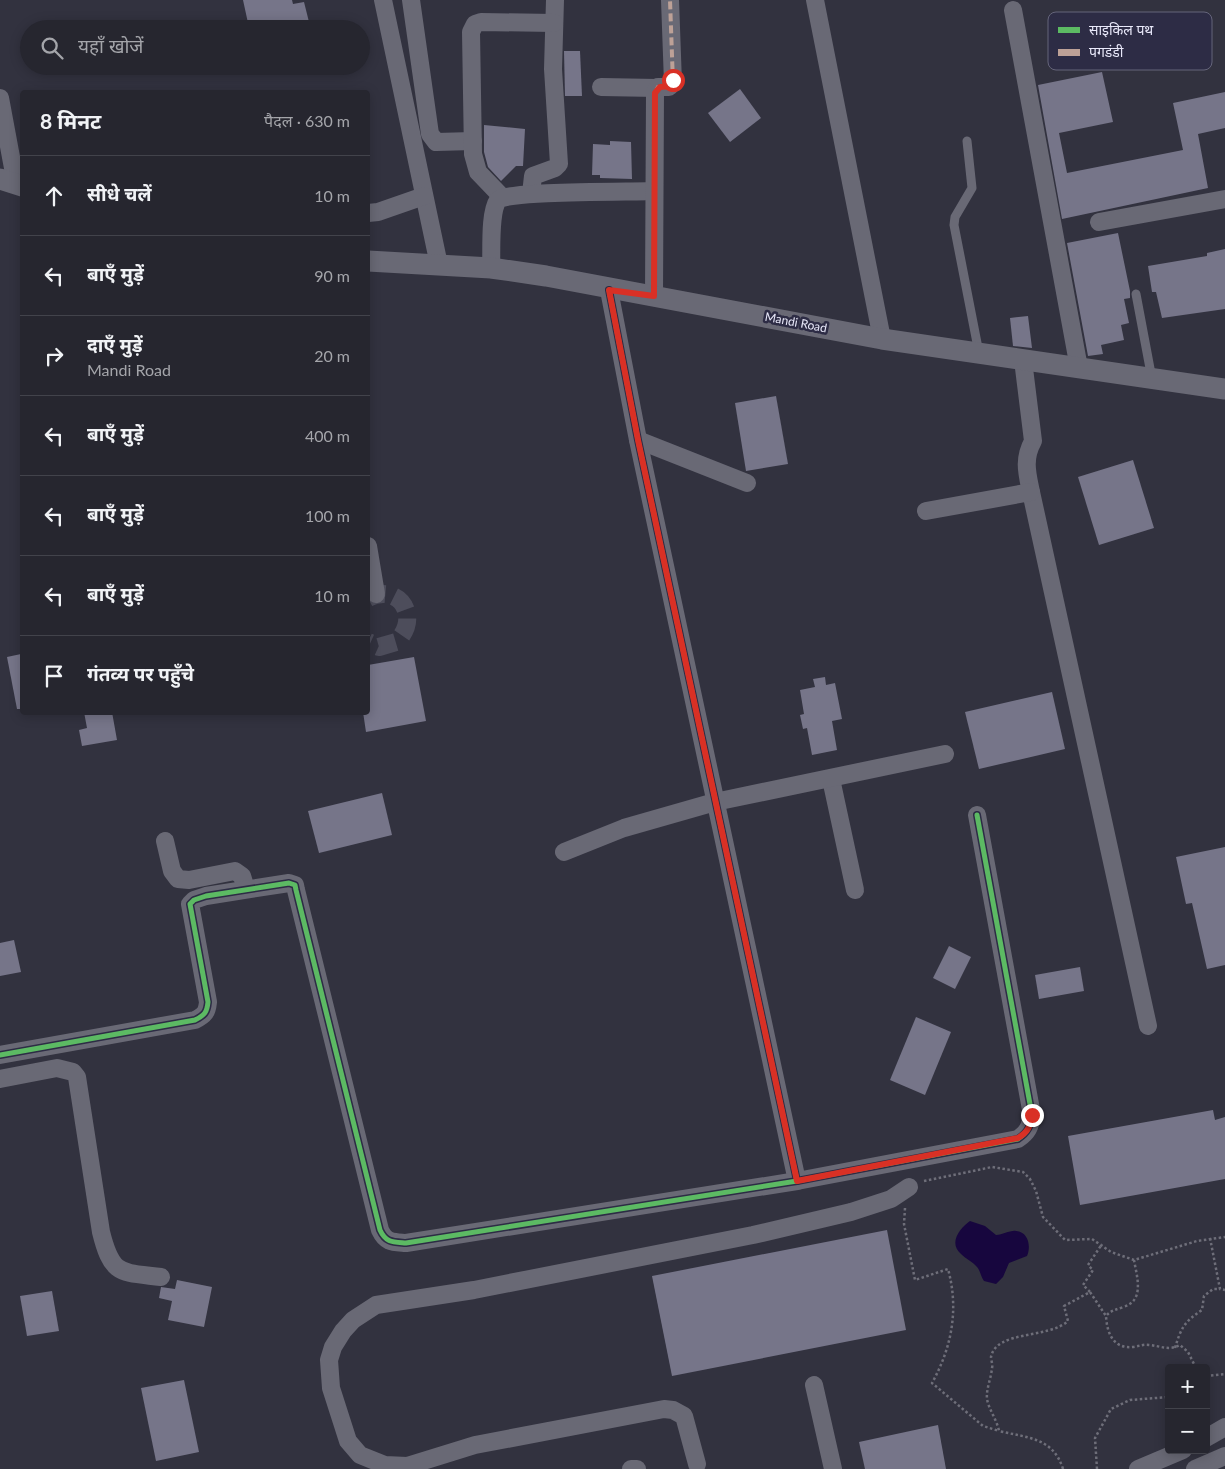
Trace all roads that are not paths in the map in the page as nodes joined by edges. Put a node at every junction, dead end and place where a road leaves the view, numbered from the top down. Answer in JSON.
{"nodes":[{"id":1,"x":383,"y":0,"type":"edge"},
{"id":2,"x":410,"y":0,"type":"edge"},
{"id":3,"x":555,"y":0,"type":"edge"},
{"id":4,"x":670,"y":0,"type":"edge"},
{"id":5,"x":815,"y":0,"type":"edge"},
{"id":6,"x":1013,"y":10,"type":"dead end"},
{"id":7,"x":554,"y":23,"type":"junction"},
{"id":8,"x":601,"y":87,"type":"dead end"},
{"id":9,"x":657,"y":88,"type":"junction"},
{"id":10,"x":0,"y":98,"type":"edge"},
{"id":11,"x":472,"y":141,"type":"junction"},
{"id":12,"x":966,"y":141,"type":"dead end"},
{"id":13,"x":13,"y":183,"type":"edge"},
{"id":14,"x":653,"y":192,"type":"junction"},
{"id":15,"x":531,"y":194,"type":"junction"},
{"id":16,"x":424,"y":196,"type":"junction"},
{"id":17,"x":502,"y":197,"type":"junction"},
{"id":18,"x":1225,"y":199,"type":"edge"},
{"id":19,"x":370,"y":212,"type":"edge"},
{"id":20,"x":1099,"y":222,"type":"dead end"},
{"id":21,"x":370,"y":261,"type":"edge"},
{"id":22,"x":439,"y":265,"type":"junction"},
{"id":23,"x":491,"y":268,"type":"junction"},
{"id":24,"x":609,"y":290,"type":"junction"},
{"id":25,"x":1136,"y":294,"type":"dead end"},
{"id":26,"x":654,"y":296,"type":"junction"},
{"id":27,"x":882,"y":339,"type":"junction"},
{"id":28,"x":980,"y":354,"type":"junction"},
{"id":29,"x":1023,"y":360,"type":"junction"},
{"id":30,"x":1079,"y":368,"type":"junction"},
{"id":31,"x":1152,"y":379,"type":"junction"},
{"id":32,"x":1225,"y":389,"type":"edge"},
{"id":33,"x":638,"y":440,"type":"junction"},
{"id":34,"x":747,"y":483,"type":"dead end"},
{"id":35,"x":1031,"y":492,"type":"junction"},
{"id":36,"x":926,"y":511,"type":"dead end"},
{"id":37,"x":370,"y":558,"type":"edge"},
{"id":38,"x":376,"y":594,"type":"dead end"},
{"id":39,"x":945,"y":754,"type":"dead end"},
{"id":40,"x":831,"y":779,"type":"junction"},
{"id":41,"x":716,"y":802,"type":"junction"},
{"id":42,"x":977,"y":815,"type":"dead end"},
{"id":43,"x":165,"y":841,"type":"dead end"},
{"id":44,"x":564,"y":852,"type":"dead end"},
{"id":45,"x":246,"y":889,"type":"junction"},
{"id":46,"x":855,"y":890,"type":"dead end"},
{"id":47,"x":1148,"y":1026,"type":"dead end"},
{"id":48,"x":0,"y":1055,"type":"edge"},
{"id":49,"x":0,"y":1079,"type":"edge"},
{"id":50,"x":797,"y":1181,"type":"junction"},
{"id":51,"x":910,"y":1188,"type":"road end"},
{"id":52,"x":161,"y":1277,"type":"dead end"},
{"id":53,"x":814,"y":1385,"type":"dead end"},
{"id":54,"x":1225,"y":1427,"type":"edge"},
{"id":55,"x":1210,"y":1436,"type":"edge"},
{"id":56,"x":1174,"y":1454,"type":"edge"},
{"id":57,"x":1225,"y":1456,"type":"edge"},
{"id":58,"x":697,"y":1464,"type":"dead end"},
{"id":59,"x":631,"y":1469,"type":"edge"},
{"id":60,"x":636,"y":1469,"type":"edge"},
{"id":61,"x":833,"y":1469,"type":"edge"},
{"id":62,"x":1138,"y":1469,"type":"edge"},
{"id":63,"x":1195,"y":1469,"type":"edge"}],
"edges":[{"from":1,"to":16,"type":"street"},
{"from":2,"to":11,"type":"street"},
{"from":3,"to":7,"type":"street"},
{"from":4,"to":9,"type":"street"},
{"from":5,"to":27,"type":"street"},
{"from":6,"to":30,"type":"street"},
{"from":7,"to":11,"type":"street"},
{"from":7,"to":15,"type":"street"},
{"from":8,"to":9,"type":"street"},
{"from":9,"to":14,"type":"street"},
{"from":10,"to":13,"type":"street"},
{"from":11,"to":17,"type":"street"},
{"from":12,"to":28,"type":"lane"},
{"from":14,"to":15,"type":"street"},
{"from":14,"to":26,"type":"street"},
{"from":15,"to":17,"type":"street"},
{"from":16,"to":19,"type":"street"},
{"from":16,"to":22,"type":"street"},
{"from":17,"to":23,"type":"street"},
{"from":18,"to":20,"type":"street"},
{"from":21,"to":22,"type":"street","name":"Mandi Road"},
{"from":22,"to":23,"type":"street","name":"Mandi Road"},
{"from":23,"to":24,"type":"street","name":"Mandi Road"},
{"from":24,"to":26,"type":"street","name":"Mandi Road"},
{"from":24,"to":33,"type":"street"},
{"from":25,"to":31,"type":"lane"},
{"from":26,"to":27,"type":"street","name":"Mandi Road"},
{"from":27,"to":28,"type":"street","name":"Mandi Road"},
{"from":28,"to":29,"type":"street","name":"Mandi Road"},
{"from":29,"to":30,"type":"street","name":"Mandi Road"},
{"from":29,"to":35,"type":"street"},
{"from":30,"to":31,"type":"street","name":"Mandi Road"},
{"from":31,"to":32,"type":"street","name":"Mandi Road"},
{"from":33,"to":34,"type":"street"},
{"from":33,"to":41,"type":"street"},
{"from":35,"to":36,"type":"street"},
{"from":35,"to":47,"type":"street"},
{"from":37,"to":38,"type":"street"},
{"from":39,"to":40,"type":"street"},
{"from":40,"to":41,"type":"street"},
{"from":40,"to":46,"type":"street"},
{"from":41,"to":44,"type":"street"},
{"from":41,"to":50,"type":"street"},
{"from":42,"to":50,"type":"street"},
{"from":43,"to":45,"type":"street"},
{"from":45,"to":48,"type":"street"},
{"from":45,"to":50,"type":"street"},
{"from":49,"to":52,"type":"street"},
{"from":51,"to":58,"type":"street"},
{"from":53,"to":61,"type":"street"},
{"from":54,"to":55,"type":"street"},
{"from":56,"to":62,"type":"street"},
{"from":57,"to":63,"type":"street"},
{"from":59,"to":60,"type":"street"}]}
